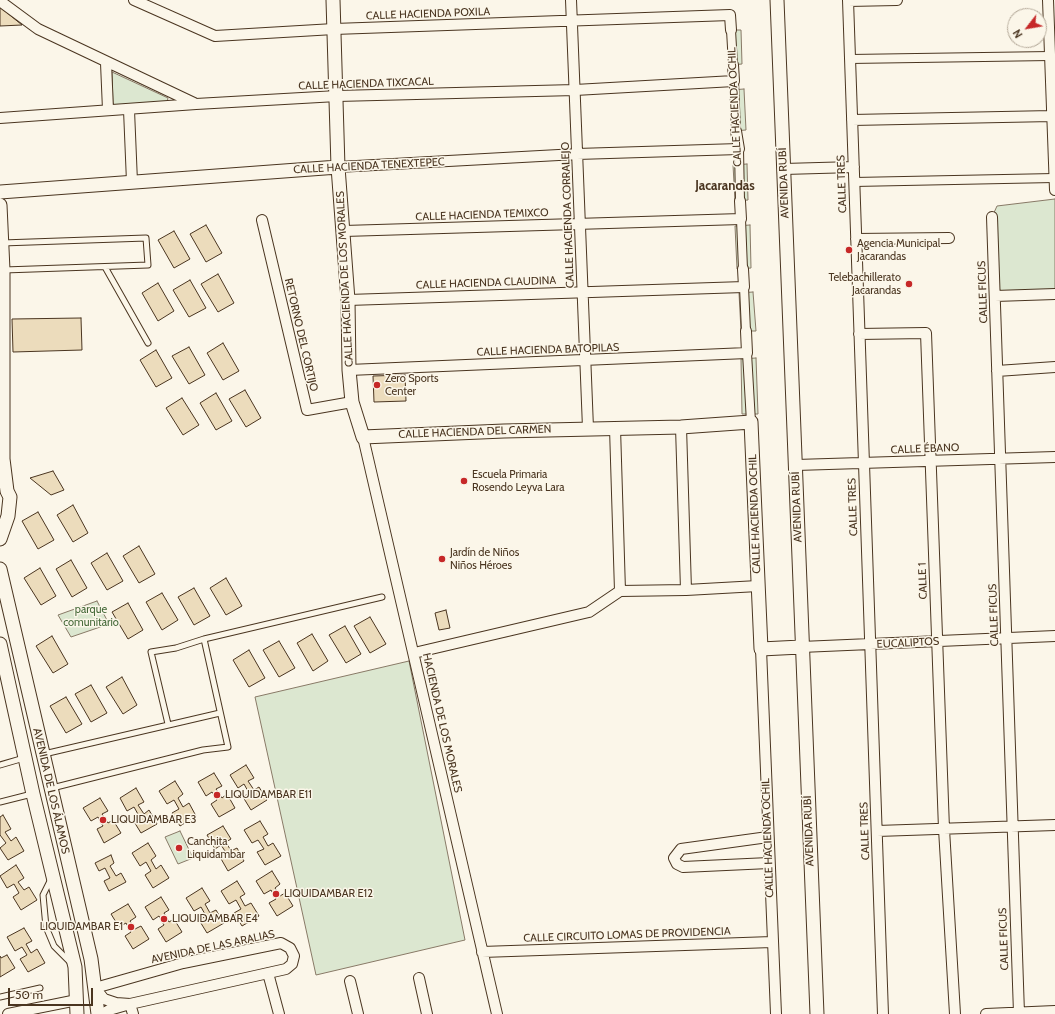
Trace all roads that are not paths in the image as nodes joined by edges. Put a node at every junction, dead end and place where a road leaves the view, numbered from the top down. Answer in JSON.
{"nodes":[{"id":1,"x":134,"y":0,"type":"edge"},
{"id":2,"x":333,"y":0,"type":"edge"},
{"id":3,"x":571,"y":0,"type":"edge"},
{"id":4,"x":777,"y":0,"type":"edge"},
{"id":5,"x":897,"y":0,"type":"edge"},
{"id":6,"x":1048,"y":0,"type":"edge"},
{"id":7,"x":0,"y":1,"type":"edge"},
{"id":8,"x":848,"y":1,"type":"edge"},
{"id":9,"x":730,"y":15,"type":"joint"},
{"id":10,"x":572,"y":21,"type":"junction"},
{"id":11,"x":334,"y":29,"type":"junction"},
{"id":12,"x":731,"y":30,"type":"joint"},
{"id":13,"x":1050,"y":56,"type":"junction"},
{"id":14,"x":850,"y":59,"type":"junction"},
{"id":15,"x":106,"y":63,"type":"junction"},
{"id":16,"x":733,"y":65,"type":"joint"},
{"id":17,"x":734,"y":81,"type":"junction"},
{"id":18,"x":575,"y":90,"type":"junction"},
{"id":19,"x":337,"y":96,"type":"junction"},
{"id":20,"x":196,"y":104,"type":"junction"},
{"id":21,"x":108,"y":110,"type":"junction"},
{"id":22,"x":129,"y":110,"type":"junction"},
{"id":23,"x":1052,"y":116,"type":"junction"},
{"id":24,"x":0,"y":118,"type":"edge"},
{"id":25,"x":852,"y":120,"type":"junction"},
{"id":26,"x":736,"y":131,"type":"joint"},
{"id":27,"x":739,"y":149,"type":"junction"},
{"id":28,"x":577,"y":154,"type":"junction"},
{"id":29,"x":338,"y":167,"type":"junction"},
{"id":30,"x":854,"y":167,"type":"junction"},
{"id":31,"x":784,"y":169,"type":"junction"},
{"id":32,"x":1054,"y":178,"type":"edge"},
{"id":33,"x":132,"y":182,"type":"junction"},
{"id":34,"x":854,"y":182,"type":"junction"},
{"id":35,"x":1055,"y":190,"type":"edge"},
{"id":36,"x":0,"y":192,"type":"edge"},
{"id":37,"x":740,"y":201,"type":"joint"},
{"id":38,"x":0,"y":205,"type":"edge"},
{"id":39,"x":992,"y":217,"type":"dead end"},
{"id":40,"x":741,"y":219,"type":"junction"},
{"id":41,"x":262,"y":220,"type":"dead end"},
{"id":42,"x":580,"y":224,"type":"junction"},
{"id":43,"x":344,"y":232,"type":"junction"},
{"id":44,"x":949,"y":238,"type":"dead end"},
{"id":45,"x":856,"y":239,"type":"junction"},
{"id":46,"x":1,"y":243,"type":"edge"},
{"id":47,"x":105,"y":267,"type":"junction"},
{"id":48,"x":743,"y":269,"type":"joint"},
{"id":49,"x":3,"y":270,"type":"junction"},
{"id":50,"x":744,"y":287,"type":"junction"},
{"id":51,"x":583,"y":291,"type":"junction"},
{"id":52,"x":1055,"y":294,"type":"edge"},
{"id":53,"x":995,"y":296,"type":"junction"},
{"id":54,"x":348,"y":300,"type":"junction"},
{"id":55,"x":746,"y":331,"type":"joint"},
{"id":56,"x":859,"y":334,"type":"junction"},
{"id":57,"x":148,"y":343,"type":"dead end"},
{"id":58,"x":748,"y":353,"type":"junction"},
{"id":59,"x":585,"y":360,"type":"junction"},
{"id":60,"x":1055,"y":367,"type":"edge"},
{"id":61,"x":349,"y":370,"type":"junction"},
{"id":62,"x":997,"y":371,"type":"junction"},
{"id":63,"x":352,"y":402,"type":"junction"},
{"id":64,"x":751,"y":422,"type":"junction"},
{"id":65,"x":681,"y":427,"type":"junction"},
{"id":66,"x":588,"y":428,"type":"junction"},
{"id":67,"x":615,"y":428,"type":"junction"},
{"id":68,"x":363,"y":437,"type":"junction"},
{"id":69,"x":1055,"y":457,"type":"edge"},
{"id":70,"x":1000,"y":459,"type":"junction"},
{"id":71,"x":931,"y":461,"type":"junction"},
{"id":72,"x":864,"y":463,"type":"junction"},
{"id":73,"x":796,"y":465,"type":"junction"},
{"id":74,"x":3,"y":490,"type":"edge"},
{"id":75,"x":0,"y":539,"type":"edge"},
{"id":76,"x":0,"y":569,"type":"edge"},
{"id":77,"x":758,"y":586,"type":"junction"},
{"id":78,"x":686,"y":590,"type":"junction"},
{"id":79,"x":620,"y":591,"type":"junction"},
{"id":80,"x":382,"y":597,"type":"dead end"},
{"id":81,"x":1055,"y":636,"type":"edge"},
{"id":82,"x":1006,"y":638,"type":"junction"},
{"id":83,"x":204,"y":639,"type":"junction"},
{"id":84,"x":937,"y":641,"type":"junction"},
{"id":85,"x":0,"y":644,"type":"edge"},
{"id":86,"x":870,"y":644,"type":"junction"},
{"id":87,"x":801,"y":647,"type":"junction"},
{"id":88,"x":761,"y":649,"type":"junction"},
{"id":89,"x":414,"y":653,"type":"junction"},
{"id":90,"x":220,"y":713,"type":"junction"},
{"id":91,"x":168,"y":724,"type":"junction"},
{"id":92,"x":42,"y":754,"type":"junction"},
{"id":93,"x":25,"y":758,"type":"junction"},
{"id":94,"x":0,"y":765,"type":"edge"},
{"id":95,"x":51,"y":788,"type":"junction"},
{"id":96,"x":33,"y":794,"type":"junction"},
{"id":97,"x":0,"y":802,"type":"edge"},
{"id":98,"x":1055,"y":825,"type":"edge"},
{"id":99,"x":1013,"y":826,"type":"junction"},
{"id":100,"x":944,"y":829,"type":"junction"},
{"id":101,"x":877,"y":831,"type":"junction"},
{"id":102,"x":768,"y":837,"type":"junction"},
{"id":103,"x":769,"y":863,"type":"junction"},
{"id":104,"x":53,"y":874,"type":"junction"},
{"id":105,"x":772,"y":942,"type":"junction"},
{"id":106,"x":482,"y":952,"type":"junction"},
{"id":107,"x":75,"y":967,"type":"junction"},
{"id":108,"x":268,"y":973,"type":"junction"},
{"id":109,"x":419,"y":978,"type":"dead end"},
{"id":110,"x":350,"y":980,"type":"dead end"},
{"id":111,"x":40,"y":988,"type":"dead end"},
{"id":112,"x":95,"y":988,"type":"junction"},
{"id":113,"x":0,"y":997,"type":"edge"},
{"id":114,"x":77,"y":1000,"type":"junction"},
{"id":115,"x":131,"y":1009,"type":"edge"},
{"id":116,"x":1055,"y":1011,"type":"edge"},
{"id":117,"x":1019,"y":1013,"type":"junction"},
{"id":118,"x":8,"y":1014,"type":"edge"},
{"id":119,"x":77,"y":1014,"type":"edge"},
{"id":120,"x":98,"y":1014,"type":"edge"},
{"id":121,"x":102,"y":1014,"type":"edge"},
{"id":122,"x":279,"y":1014,"type":"edge"},
{"id":123,"x":358,"y":1014,"type":"edge"},
{"id":124,"x":427,"y":1014,"type":"edge"},
{"id":125,"x":497,"y":1014,"type":"edge"},
{"id":126,"x":776,"y":1014,"type":"edge"},
{"id":127,"x":816,"y":1014,"type":"edge"},
{"id":128,"x":883,"y":1014,"type":"edge"},
{"id":129,"x":955,"y":1014,"type":"edge"},
{"id":130,"x":986,"y":1014,"type":"edge"}],
"edges":[{"from":1,"to":11,"type":"street","name":"CALLE HACIENDA POXILA"},
{"from":2,"to":11,"type":"street","name":"CALLE HACIENDA DE LOS MORALES"},
{"from":3,"to":10,"type":"street","name":"CALLE HACIENDA CORRALEJO"},
{"from":4,"to":31,"type":"street","name":"AVENIDA RUBÍ"},
{"from":5,"to":8,"type":"street"},
{"from":6,"to":13,"type":"street"},
{"from":7,"to":15,"type":"street"},
{"from":8,"to":14,"type":"street","name":"CALLE TRES"},
{"from":9,"to":10,"type":"street","name":"CALLE HACIENDA POXILA"},
{"from":9,"to":12,"type":"street","name":"CALLE HACIENDA OCHIL"},
{"from":10,"to":11,"type":"street","name":"CALLE HACIENDA POXILA"},
{"from":10,"to":18,"type":"street","name":"CALLE HACIENDA CORRALEJO"},
{"from":11,"to":19,"type":"street","name":"CALLE HACIENDA DE LOS MORALES"},
{"from":12,"to":16,"type":"street","name":"CALLE HACIENDA OCHIL"},
{"from":13,"to":14,"type":"street"},
{"from":13,"to":23,"type":"street"},
{"from":14,"to":25,"type":"street","name":"CALLE TRES"},
{"from":15,"to":20,"type":"street"},
{"from":15,"to":21,"type":"street"},
{"from":16,"to":17,"type":"street","name":"CALLE HACIENDA OCHIL"},
{"from":17,"to":18,"type":"street","name":"CALLE HACIENDA TIXCACAL"},
{"from":17,"to":26,"type":"street","name":"CALLE HACIENDA OCHIL"},
{"from":18,"to":19,"type":"street","name":"CALLE HACIENDA TIXCACAL"},
{"from":18,"to":28,"type":"street","name":"CALLE HACIENDA CORRALEJO"},
{"from":19,"to":20,"type":"street","name":"CALLE HACIENDA TIXCACAL"},
{"from":19,"to":29,"type":"street","name":"CALLE HACIENDA DE LOS MORALES"},
{"from":20,"to":22,"type":"street","name":"CALLE HACIENDA TIXCACAL"},
{"from":21,"to":22,"type":"street","name":"CALLE HACIENDA TIXCACAL"},
{"from":21,"to":24,"type":"street","name":"CALLE HACIENDA TIXCACAL"},
{"from":22,"to":33,"type":"street"},
{"from":23,"to":25,"type":"street"},
{"from":23,"to":32,"type":"street"},
{"from":25,"to":30,"type":"street","name":"CALLE TRES"},
{"from":26,"to":27,"type":"street","name":"CALLE HACIENDA OCHIL"},
{"from":27,"to":28,"type":"street","name":"CALLE HACIENDA TENEXTEPEC"},
{"from":27,"to":37,"type":"street","name":"CALLE HACIENDA OCHIL"},
{"from":28,"to":29,"type":"street","name":"CALLE HACIENDA TENEXTEPEC"},
{"from":28,"to":42,"type":"street","name":"CALLE HACIENDA CORRALEJO"},
{"from":29,"to":33,"type":"street","name":"CALLE HACIENDA TENEXTEPEC"},
{"from":29,"to":43,"type":"street","name":"CALLE HACIENDA DE LOS MORALES"},
{"from":30,"to":31,"type":"street"},
{"from":30,"to":34,"type":"street","name":"CALLE TRES"},
{"from":31,"to":73,"type":"street","name":"AVENIDA RUBÍ"},
{"from":32,"to":34,"type":"street"},
{"from":32,"to":35,"type":"street"},
{"from":33,"to":36,"type":"street","name":"CALLE HACIENDA TENEXTEPEC"},
{"from":34,"to":45,"type":"street","name":"CALLE TRES"},
{"from":37,"to":40,"type":"street","name":"CALLE HACIENDA OCHIL"},
{"from":38,"to":46,"type":"street"},
{"from":39,"to":53,"type":"street","name":"CALLE FICUS"},
{"from":40,"to":42,"type":"street","name":"CALLE HACIENDA TEMIXCO"},
{"from":40,"to":48,"type":"street","name":"CALLE HACIENDA OCHIL"},
{"from":41,"to":63,"type":"street","name":"RETORNO DEL CORTIJO"},
{"from":42,"to":43,"type":"street","name":"CALLE HACIENDA TEMIXCO"},
{"from":42,"to":51,"type":"street","name":"CALLE HACIENDA CORRALEJO"},
{"from":43,"to":54,"type":"street","name":"CALLE HACIENDA DE LOS MORALES"},
{"from":44,"to":45,"type":"street"},
{"from":45,"to":56,"type":"street","name":"CALLE TRES"},
{"from":46,"to":47,"type":"lane"},
{"from":46,"to":49,"type":"street"},
{"from":47,"to":49,"type":"lane"},
{"from":47,"to":57,"type":"lane"},
{"from":48,"to":50,"type":"street","name":"CALLE HACIENDA OCHIL"},
{"from":49,"to":74,"type":"street"},
{"from":50,"to":51,"type":"street","name":"CALLE HACIENDA CLAUDINA"},
{"from":50,"to":55,"type":"street","name":"CALLE HACIENDA OCHIL"},
{"from":51,"to":54,"type":"street","name":"CALLE HACIENDA CLAUDINA"},
{"from":51,"to":59,"type":"street","name":"CALLE HACIENDA CORRALEJO"},
{"from":52,"to":53,"type":"street"},
{"from":53,"to":62,"type":"street","name":"CALLE FICUS"},
{"from":54,"to":61,"type":"street","name":"CALLE HACIENDA DE LOS MORALES"},
{"from":55,"to":58,"type":"street","name":"CALLE HACIENDA OCHIL"},
{"from":56,"to":71,"type":"street","name":"CALLE 1"},
{"from":56,"to":72,"type":"street","name":"CALLE TRES"},
{"from":58,"to":59,"type":"street","name":"CALLE HACIENDA BATOPILAS"},
{"from":58,"to":64,"type":"street","name":"CALLE HACIENDA OCHIL"},
{"from":59,"to":61,"type":"street","name":"CALLE HACIENDA BATOPILAS"},
{"from":59,"to":66,"type":"street","name":"CALLE HACIENDA CORRALEJO"},
{"from":60,"to":62,"type":"street"},
{"from":61,"to":63,"type":"street","name":"CALLE HACIENDA DE LOS MORALES"},
{"from":62,"to":70,"type":"street","name":"CALLE FICUS"},
{"from":63,"to":68,"type":"street","name":"CALLE HACIENDA DE LOS MORALES"},
{"from":64,"to":65,"type":"street","name":"CALLE HACIENDA DEL CARMEN"},
{"from":64,"to":77,"type":"street","name":"CALLE HACIENDA OCHIL"},
{"from":65,"to":67,"type":"street","name":"CALLE HACIENDA DEL CARMEN"},
{"from":65,"to":78,"type":"street"},
{"from":66,"to":67,"type":"street","name":"CALLE HACIENDA DEL CARMEN"},
{"from":66,"to":68,"type":"street","name":"CALLE HACIENDA DEL CARMEN"},
{"from":67,"to":79,"type":"street"},
{"from":68,"to":89,"type":"street","name":"HACIENDA DE LOS MORALES"},
{"from":69,"to":70,"type":"street","name":"CALLE ÉBANO"},
{"from":70,"to":71,"type":"street","name":"CALLE ÉBANO"},
{"from":70,"to":82,"type":"street","name":"CALLE FICUS"},
{"from":71,"to":72,"type":"street","name":"CALLE ÉBANO"},
{"from":71,"to":84,"type":"street","name":"CALLE 1"},
{"from":72,"to":73,"type":"street","name":"CALLE ÉBANO"},
{"from":72,"to":86,"type":"street","name":"CALLE TRES"},
{"from":73,"to":87,"type":"street","name":"AVENIDA RUBÍ"},
{"from":74,"to":75,"type":"street"},
{"from":76,"to":92,"type":"street","name":"AVENIDA DE LOS ÁLAMOS"},
{"from":77,"to":78,"type":"street"},
{"from":77,"to":88,"type":"street","name":"CALLE HACIENDA OCHIL"},
{"from":78,"to":79,"type":"street"},
{"from":79,"to":89,"type":"street"},
{"from":80,"to":83,"type":"lane"},
{"from":81,"to":82,"type":"street","name":"EUCALIPTOS"},
{"from":82,"to":84,"type":"street","name":"EUCALIPTOS"},
{"from":82,"to":99,"type":"street","name":"CALLE FICUS"},
{"from":83,"to":90,"type":"lane"},
{"from":83,"to":91,"type":"lane"},
{"from":84,"to":86,"type":"street","name":"EUCALIPTOS"},
{"from":84,"to":100,"type":"street","name":"CALLE 1"},
{"from":85,"to":93,"type":"street","name":"AVENIDA DE LOS ÁLAMOS"},
{"from":86,"to":87,"type":"street","name":"EUCALIPTOS"},
{"from":86,"to":101,"type":"street","name":"CALLE TRES"},
{"from":87,"to":88,"type":"street","name":"EUCALIPTOS"},
{"from":87,"to":127,"type":"street","name":"AVENIDA RUBÍ"},
{"from":88,"to":102,"type":"street","name":"CALLE HACIENDA OCHIL"},
{"from":89,"to":106,"type":"street","name":"HACIENDA DE LOS MORALES"},
{"from":90,"to":91,"type":"lane"},
{"from":90,"to":95,"type":"lane"},
{"from":91,"to":92,"type":"lane"},
{"from":92,"to":95,"type":"street","name":"AVENIDA DE LOS ÁLAMOS"},
{"from":93,"to":94,"type":"lane"},
{"from":93,"to":96,"type":"street","name":"AVENIDA DE LOS ÁLAMOS"},
{"from":95,"to":112,"type":"street","name":"AVENIDA DE LOS ÁLAMOS"},
{"from":96,"to":97,"type":"lane"},
{"from":96,"to":104,"type":"street","name":"AVENIDA DE LOS ÁLAMOS"},
{"from":98,"to":99,"type":"street"},
{"from":99,"to":100,"type":"street"},
{"from":99,"to":117,"type":"street","name":"CALLE FICUS"},
{"from":100,"to":101,"type":"street"},
{"from":100,"to":129,"type":"street","name":"CALLE 1"},
{"from":101,"to":128,"type":"street","name":"CALLE TRES"},
{"from":102,"to":103,"type":"street","name":"CALLE HACIENDA OCHIL"},
{"from":102,"to":103,"type":"street"},
{"from":103,"to":105,"type":"street","name":"CALLE HACIENDA OCHIL"},
{"from":104,"to":107,"type":"street","name":"AVENIDA DE LOS ÁLAMOS"},
{"from":104,"to":107,"type":"lane"},
{"from":105,"to":106,"type":"street","name":"CALLE CIRCUITO LOMAS DE PROVIDENCIA"},
{"from":105,"to":126,"type":"street","name":"CALLE HACIENDA OCHIL"},
{"from":106,"to":125,"type":"street","name":"HACIENDA DE LOS MORALES"},
{"from":107,"to":114,"type":"street","name":"AVENIDA DE LOS ÁLAMOS"},
{"from":108,"to":112,"type":"street","name":"AVENIDA DE LAS ARALIAS"},
{"from":108,"to":115,"type":"street","name":"AVENIDA DE LAS ARALIAS"},
{"from":108,"to":122,"type":"street"},
{"from":109,"to":124,"type":"street"},
{"from":110,"to":123,"type":"street"},
{"from":111,"to":113,"type":"lane"},
{"from":112,"to":115,"type":"street","name":"AVENIDA DE LAS ARALIAS"},
{"from":112,"to":120,"type":"street","name":"AVENIDA DE LOS ÁLAMOS"},
{"from":114,"to":118,"type":"street"},
{"from":114,"to":119,"type":"street","name":"AVENIDA DE LOS ÁLAMOS"},
{"from":115,"to":121,"type":"street","name":"AVENIDA DE LAS ARALIAS"},
{"from":116,"to":117,"type":"street"},
{"from":117,"to":130,"type":"street"}]}
